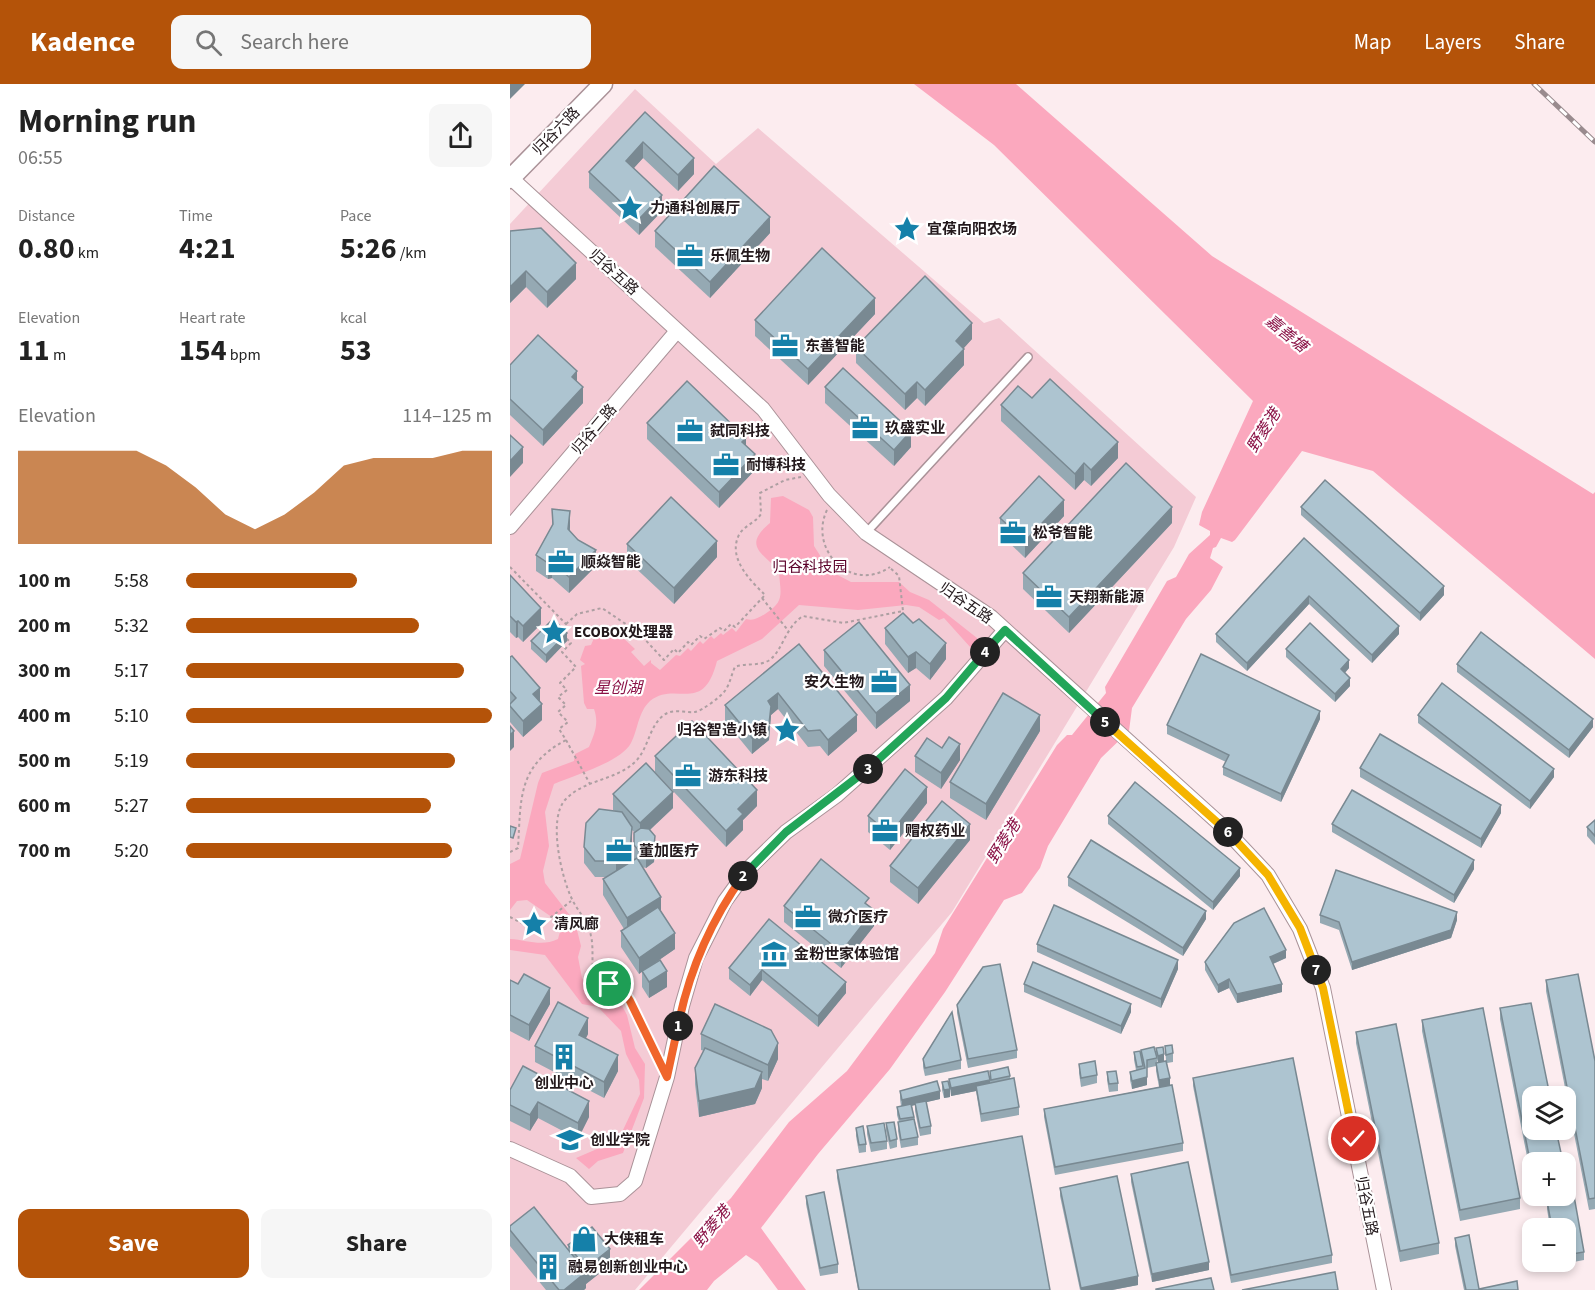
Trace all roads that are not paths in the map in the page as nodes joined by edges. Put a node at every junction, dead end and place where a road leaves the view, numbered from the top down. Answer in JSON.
{"nodes":[{"id":1,"x":603,"y":84,"type":"edge"},
{"id":2,"x":510,"y":178,"type":"edge"},
{"id":3,"x":677,"y":331,"type":"junction"},
{"id":4,"x":1028,"y":357,"type":"dead end"},
{"id":5,"x":510,"y":527,"type":"edge"},
{"id":6,"x":867,"y":532,"type":"junction"},
{"id":7,"x":1005,"y":630,"type":"junction"},
{"id":8,"x":510,"y":1149,"type":"edge"},
{"id":9,"x":1384,"y":1290,"type":"edge"}],
"edges":[{"from":1,"to":2,"type":"street","name":"归谷六路"},
{"from":2,"to":3,"type":"street","name":"归谷五路"},
{"from":3,"to":5,"type":"street","name":"归谷二路"},
{"from":3,"to":6,"type":"street","name":"归谷五路"},
{"from":4,"to":6,"type":"lane"},
{"from":6,"to":7,"type":"street","name":"归谷五路"},
{"from":7,"to":8,"type":"street"},
{"from":7,"to":9,"type":"street","name":"归谷五路"}]}
